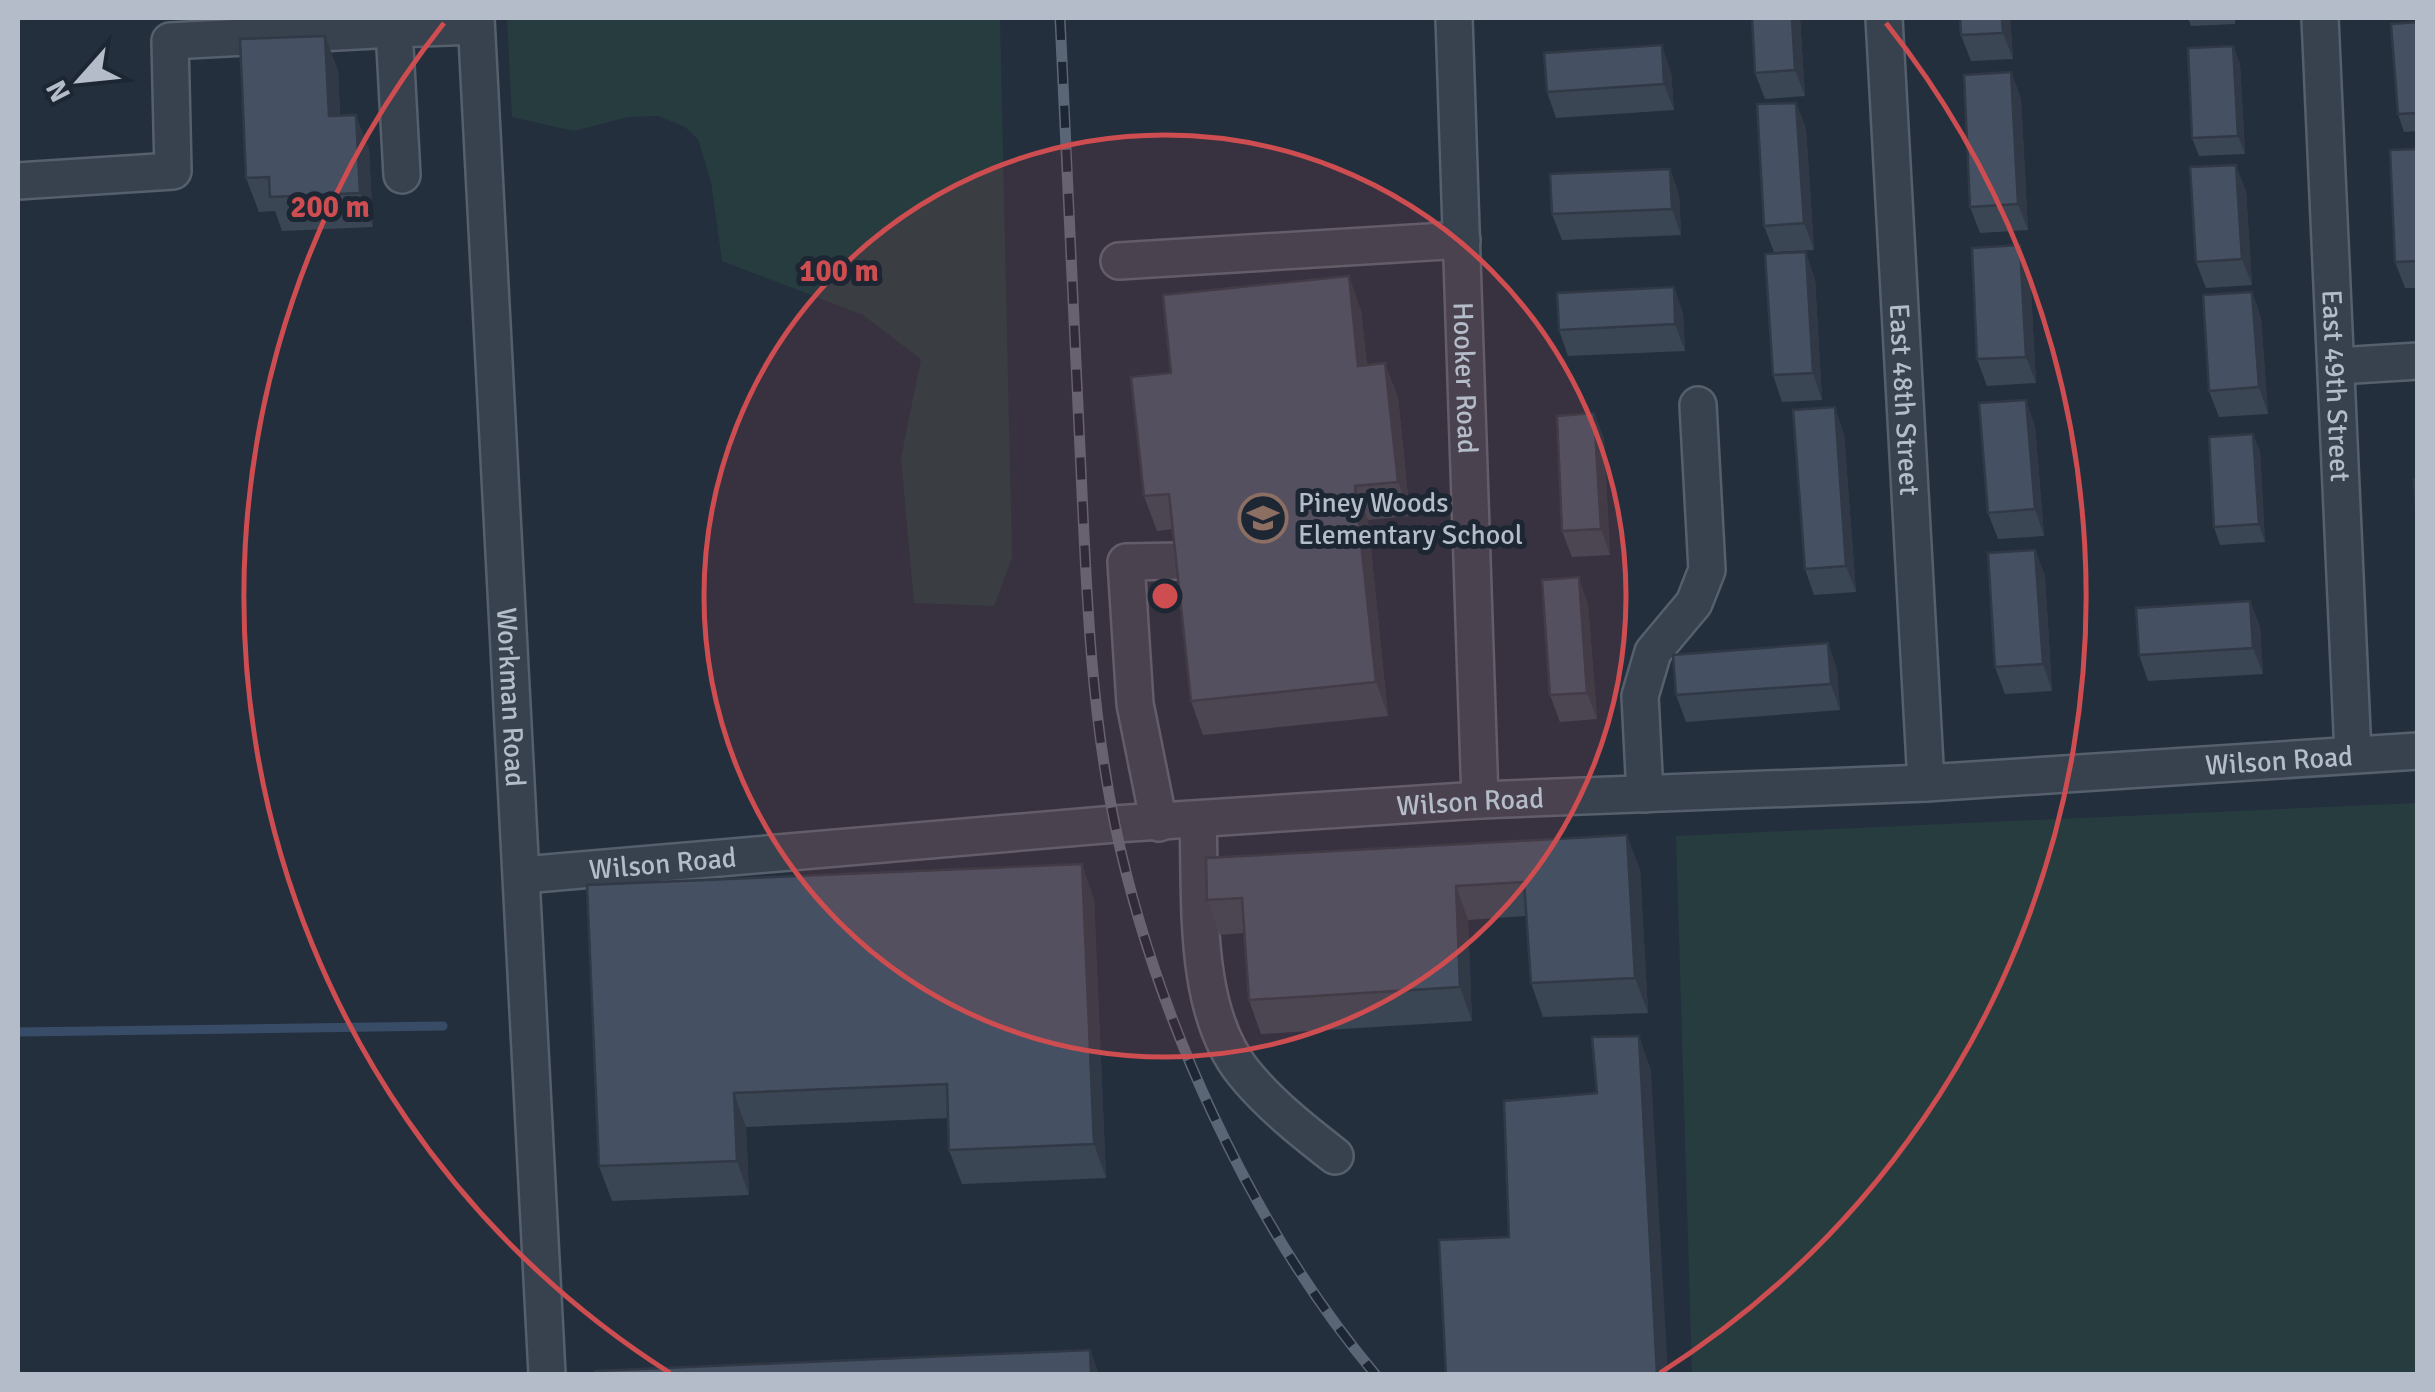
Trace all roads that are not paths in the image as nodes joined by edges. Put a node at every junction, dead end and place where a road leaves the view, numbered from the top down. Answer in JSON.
{"nodes":[{"id":1,"x":1454,"y":18,"type":"edge"},
{"id":2,"x":1884,"y":18,"type":"edge"},
{"id":3,"x":2320,"y":18,"type":"edge"},
{"id":4,"x":476,"y":22,"type":"edge"},
{"id":5,"x":394,"y":29,"type":"junction"},
{"id":6,"x":402,"y":174,"type":"dead end"},
{"id":7,"x":18,"y":181,"type":"edge"},
{"id":8,"x":1462,"y":240,"type":"junction"},
{"id":9,"x":1119,"y":261,"type":"dead end"},
{"id":10,"x":2418,"y":361,"type":"edge"},
{"id":11,"x":2338,"y":366,"type":"junction"},
{"id":12,"x":1698,"y":405,"type":"dead end"},
{"id":13,"x":1178,"y":561,"type":"edge"},
{"id":14,"x":2418,"y":750,"type":"edge"},
{"id":15,"x":2354,"y":754,"type":"junction"},
{"id":16,"x":1926,"y":783,"type":"junction"},
{"id":17,"x":1645,"y":794,"type":"junction"},
{"id":18,"x":1480,"y":800,"type":"junction"},
{"id":19,"x":1198,"y":821,"type":"junction"},
{"id":20,"x":1159,"y":822,"type":"junction"},
{"id":21,"x":523,"y":875,"type":"junction"},
{"id":22,"x":1335,"y":1156,"type":"dead end"},
{"id":23,"x":547,"y":1374,"type":"edge"}],
"edges":[{"from":1,"to":8,"type":"street","name":"Hooker Road"},
{"from":2,"to":16,"type":"street","name":"East 48th Street"},
{"from":3,"to":11,"type":"street","name":"East 49th Street"},
{"from":4,"to":5,"type":"street"},
{"from":4,"to":21,"type":"street","name":"Workman Road"},
{"from":5,"to":6,"type":"street"},
{"from":5,"to":7,"type":"street"},
{"from":8,"to":9,"type":"street"},
{"from":8,"to":18,"type":"street","name":"Hooker Road"},
{"from":10,"to":11,"type":"street"},
{"from":11,"to":15,"type":"street","name":"East 49th Street"},
{"from":12,"to":17,"type":"street"},
{"from":13,"to":20,"type":"street"},
{"from":14,"to":15,"type":"street","name":"Wilson Road"},
{"from":15,"to":16,"type":"street","name":"Wilson Road"},
{"from":16,"to":17,"type":"street","name":"Wilson Road"},
{"from":17,"to":18,"type":"street","name":"Wilson Road"},
{"from":18,"to":19,"type":"street","name":"Wilson Road"},
{"from":19,"to":20,"type":"street","name":"Wilson Road"},
{"from":19,"to":22,"type":"street"},
{"from":20,"to":21,"type":"street","name":"Wilson Road"},
{"from":21,"to":23,"type":"street","name":"Workman Road"}]}
